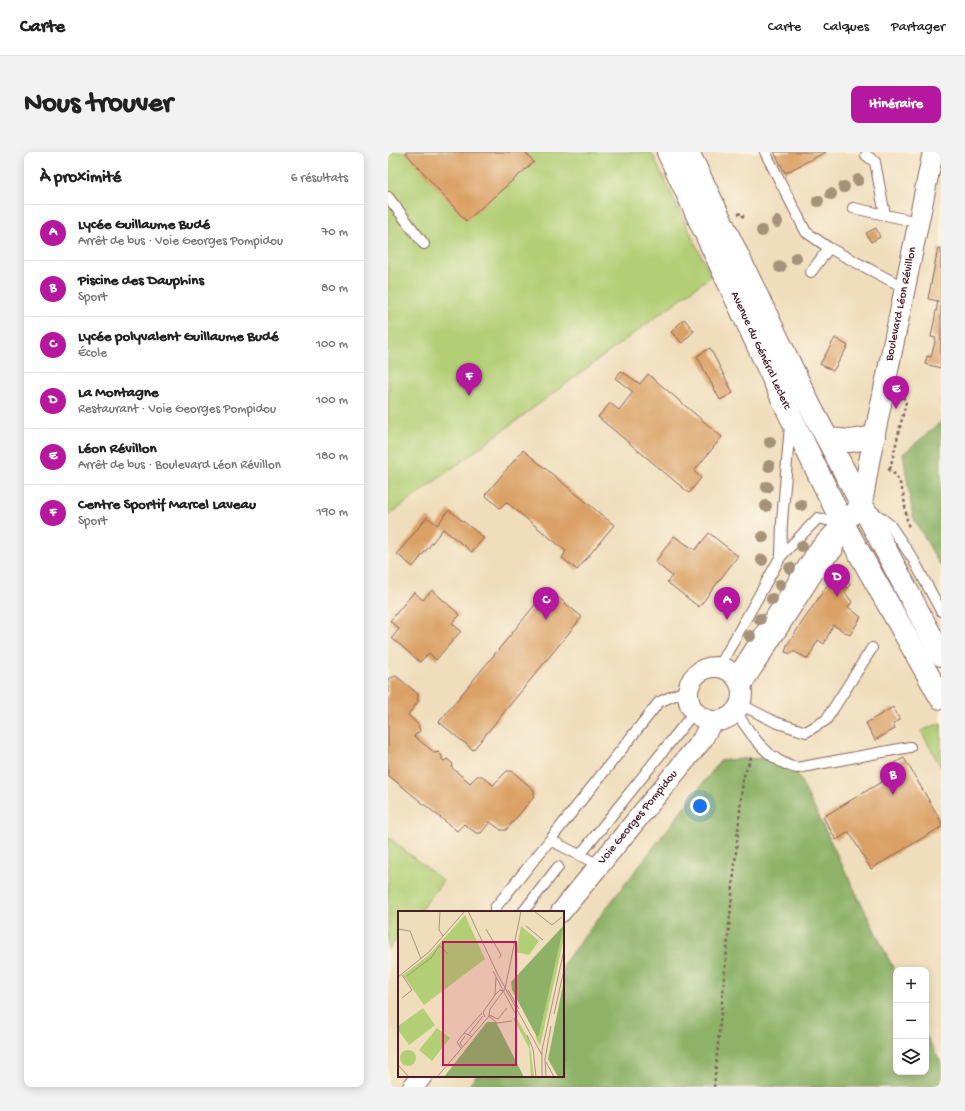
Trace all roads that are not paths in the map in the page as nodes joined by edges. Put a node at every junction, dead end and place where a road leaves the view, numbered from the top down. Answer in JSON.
{"nodes":[{"id":1,"x":668,"y":152,"type":"edge"},
{"id":2,"x":688,"y":152,"type":"edge"},
{"id":3,"x":765,"y":152,"type":"edge"},
{"id":4,"x":933,"y":152,"type":"edge"},
{"id":5,"x":866,"y":155,"type":"dead end"},
{"id":6,"x":388,"y":197,"type":"edge"},
{"id":7,"x":854,"y":208,"type":"dead end"},
{"id":8,"x":885,"y":215,"type":"junction"},
{"id":9,"x":918,"y":222,"type":"junction"},
{"id":10,"x":424,"y":244,"type":"dead end"},
{"id":11,"x":829,"y":248,"type":"junction"},
{"id":12,"x":811,"y":272,"type":"dead end"},
{"id":13,"x":905,"y":288,"type":"junction"},
{"id":14,"x":791,"y":418,"type":"junction"},
{"id":15,"x":874,"y":437,"type":"junction"},
{"id":16,"x":828,"y":439,"type":"junction"},
{"id":17,"x":862,"y":504,"type":"junction"},
{"id":18,"x":843,"y":524,"type":"junction"},
{"id":19,"x":838,"y":552,"type":"junction"},
{"id":20,"x":860,"y":555,"type":"junction"},
{"id":21,"x":781,"y":556,"type":"junction"},
{"id":22,"x":941,"y":611,"type":"edge"},
{"id":23,"x":872,"y":648,"type":"dead end"},
{"id":24,"x":941,"y":655,"type":"edge"},
{"id":25,"x":719,"y":667,"type":"junction"},
{"id":26,"x":689,"y":689,"type":"junction"},
{"id":27,"x":739,"y":697,"type":"junction"},
{"id":28,"x":941,"y":698,"type":"edge"},
{"id":29,"x":703,"y":716,"type":"junction"},
{"id":30,"x":910,"y":747,"type":"dead end"},
{"id":31,"x":550,"y":840,"type":"junction"},
{"id":32,"x":580,"y":855,"type":"junction"},
{"id":33,"x":599,"y":864,"type":"junction"},
{"id":34,"x":558,"y":867,"type":"dead end"},
{"id":35,"x":495,"y":911,"type":"edge"},
{"id":36,"x":524,"y":911,"type":"edge"},
{"id":37,"x":562,"y":911,"type":"edge"},
{"id":38,"x":421,"y":1077,"type":"edge"},
{"id":39,"x":413,"y":1087,"type":"edge"}],
"edges":[{"from":1,"to":14,"type":"main road","name":"Avenue du Général Leclerc"},
{"from":2,"to":16,"type":"main road","name":"Avenue du Général Leclerc"},
{"from":3,"to":11,"type":"lane"},
{"from":4,"to":9,"type":"street","name":"Boulevard Léon Révillon"},
{"from":5,"to":8,"type":"lane"},
{"from":6,"to":10,"type":"lane"},
{"from":7,"to":8,"type":"lane"},
{"from":8,"to":9,"type":"lane"},
{"from":9,"to":13,"type":"street","name":"Boulevard Léon Révillon"},
{"from":11,"to":12,"type":"lane"},
{"from":11,"to":13,"type":"lane"},
{"from":13,"to":15,"type":"street","name":"Boulevard Léon Révillon"},
{"from":14,"to":18,"type":"main road","name":"Avenue du Général Leclerc"},
{"from":14,"to":21,"type":"lane"},
{"from":15,"to":16,"type":"main road"},
{"from":15,"to":17,"type":"street","name":"Boulevard Léon Révillon"},
{"from":16,"to":17,"type":"main road","name":"Avenue du Général Leclerc"},
{"from":17,"to":18,"type":"street"},
{"from":17,"to":22,"type":"lane","name":"Avenue du Général Leclerc"},
{"from":17,"to":24,"type":"main road"},
{"from":18,"to":19,"type":"lane"},
{"from":18,"to":20,"type":"main road","name":"Avenue du Général Leclerc"},
{"from":18,"to":21,"type":"lane"},
{"from":18,"to":27,"type":"street"},
{"from":19,"to":20,"type":"lane"},
{"from":19,"to":27,"type":"lane"},
{"from":20,"to":28,"type":"main road","name":"Avenue du Général Leclerc"},
{"from":21,"to":25,"type":"lane"},
{"from":23,"to":27,"type":"lane"},
{"from":25,"to":26,"type":"street"},
{"from":25,"to":27,"type":"street"},
{"from":26,"to":29,"type":"street"},
{"from":26,"to":31,"type":"lane"},
{"from":27,"to":29,"type":"street"},
{"from":27,"to":30,"type":"lane"},
{"from":29,"to":32,"type":"lane"},
{"from":29,"to":33,"type":"street","name":"Voie Georges Pompidou"},
{"from":31,"to":32,"type":"lane"},
{"from":31,"to":35,"type":"lane"},
{"from":32,"to":33,"type":"lane"},
{"from":33,"to":37,"type":"street","name":"Voie Georges Pompidou"},
{"from":34,"to":36,"type":"lane"},
{"from":38,"to":39,"type":"street"}]}
